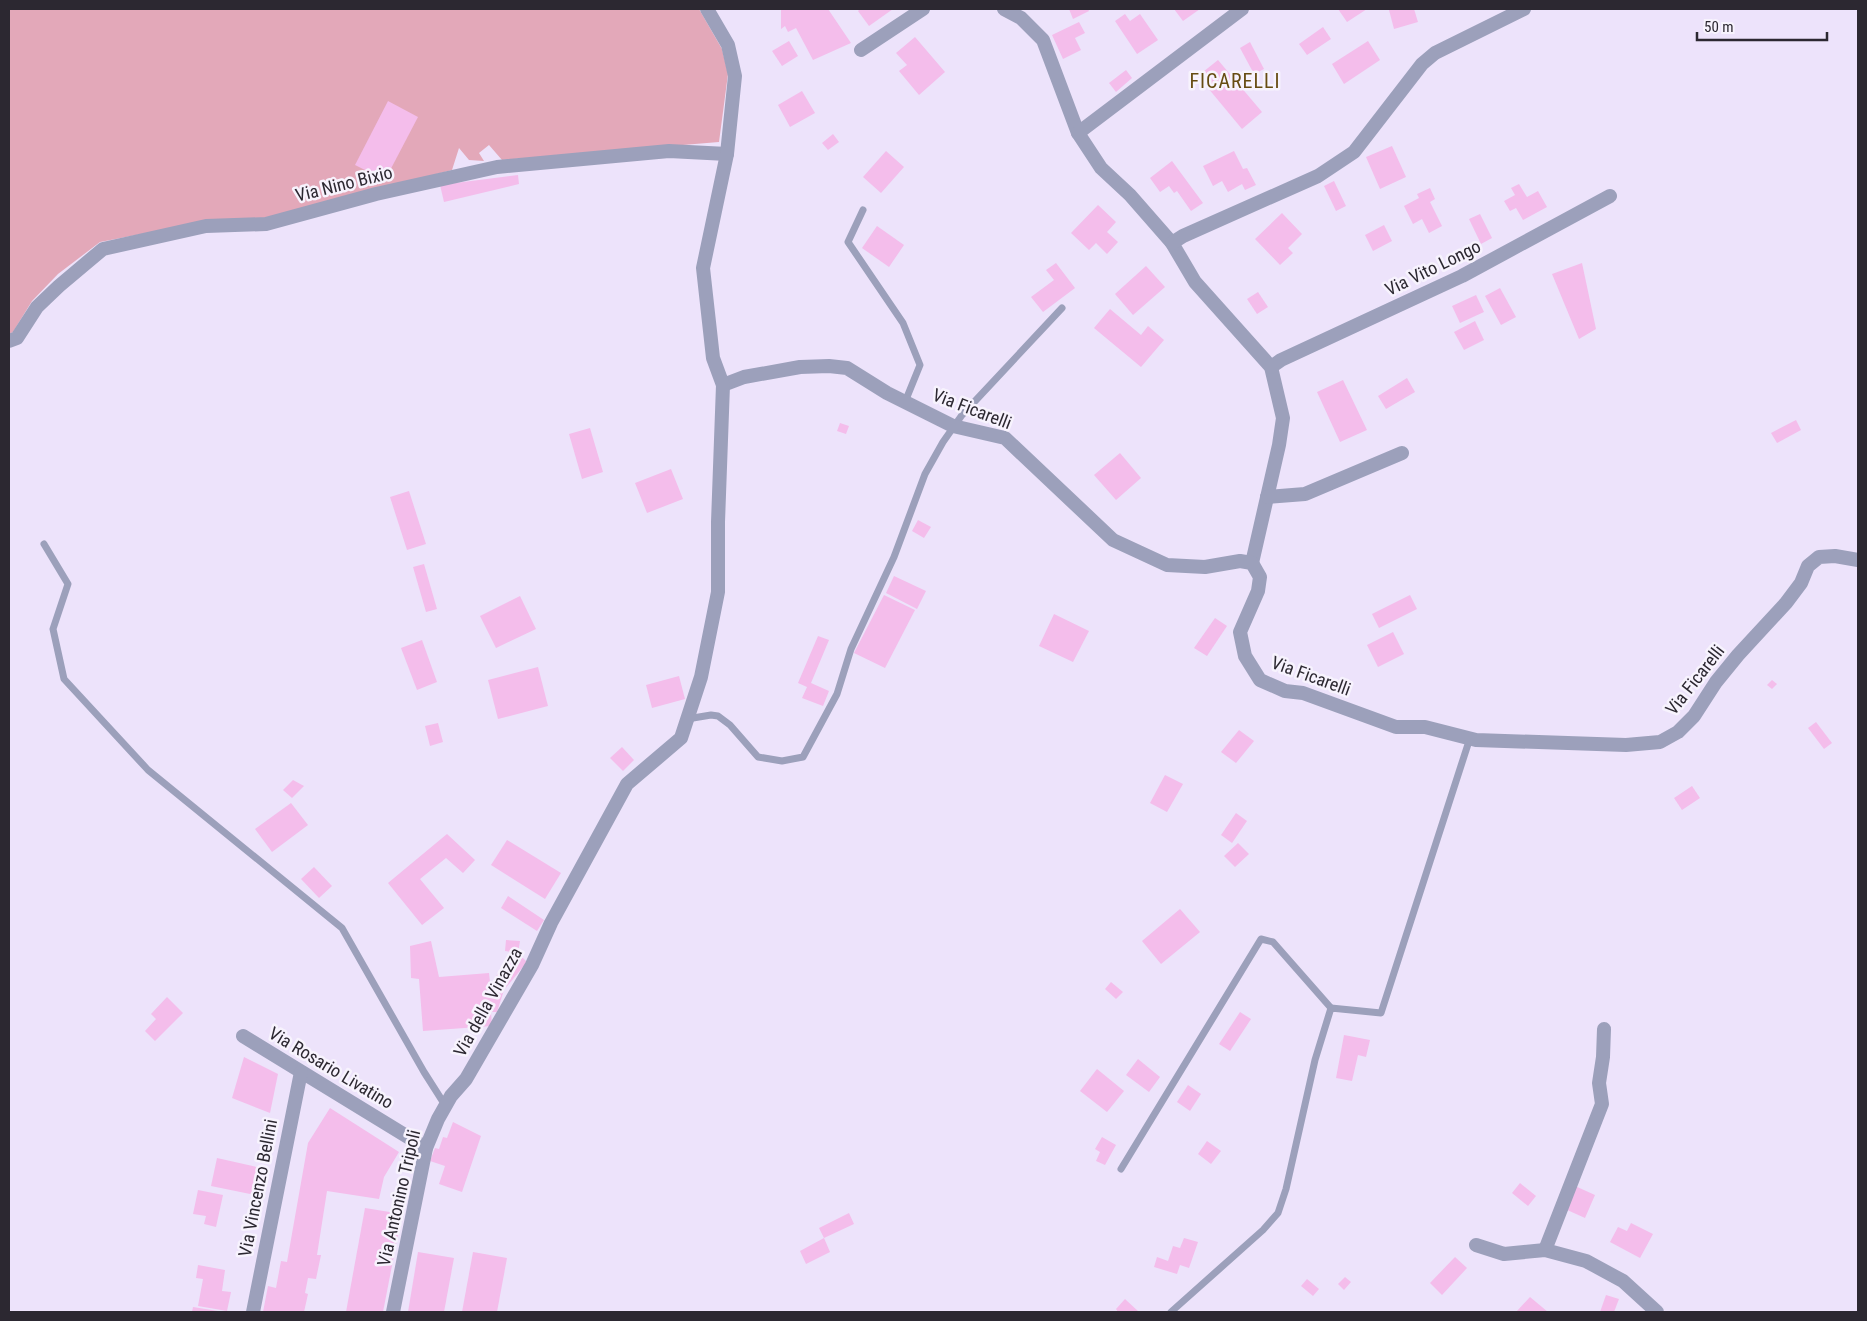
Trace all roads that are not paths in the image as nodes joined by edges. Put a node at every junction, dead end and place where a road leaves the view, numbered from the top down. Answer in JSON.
{"nodes":[{"id":1,"x":707,"y":9,"type":"edge"},
{"id":2,"x":923,"y":9,"type":"edge"},
{"id":3,"x":1004,"y":9,"type":"edge"},
{"id":4,"x":1242,"y":9,"type":"edge"},
{"id":5,"x":1524,"y":9,"type":"edge"},
{"id":6,"x":861,"y":50,"type":"dead end"},
{"id":7,"x":1078,"y":133,"type":"junction"},
{"id":8,"x":727,"y":154,"type":"junction"},
{"id":9,"x":1610,"y":196,"type":"dead end"},
{"id":10,"x":863,"y":210,"type":"dead end"},
{"id":11,"x":1172,"y":243,"type":"junction"},
{"id":12,"x":1062,"y":308,"type":"dead end"},
{"id":13,"x":9,"y":341,"type":"edge"},
{"id":14,"x":1271,"y":367,"type":"junction"},
{"id":15,"x":723,"y":385,"type":"junction"},
{"id":16,"x":904,"y":402,"type":"junction"},
{"id":17,"x":953,"y":426,"type":"junction"},
{"id":18,"x":1402,"y":453,"type":"dead end"},
{"id":19,"x":1267,"y":497,"type":"junction"},
{"id":20,"x":44,"y":544,"type":"dead end"},
{"id":21,"x":1858,"y":560,"type":"edge"},
{"id":22,"x":1252,"y":563,"type":"junction"},
{"id":23,"x":687,"y":719,"type":"junction"},
{"id":24,"x":1470,"y":738,"type":"junction"},
{"id":25,"x":1331,"y":1008,"type":"junction"},
{"id":26,"x":1604,"y":1029,"type":"dead end"},
{"id":27,"x":243,"y":1036,"type":"dead end"},
{"id":28,"x":301,"y":1072,"type":"junction"},
{"id":29,"x":448,"y":1101,"type":"junction"},
{"id":30,"x":426,"y":1148,"type":"junction"},
{"id":31,"x":1121,"y":1169,"type":"dead end"},
{"id":32,"x":1476,"y":1245,"type":"dead end"},
{"id":33,"x":1545,"y":1250,"type":"junction"},
{"id":34,"x":253,"y":1312,"type":"edge"},
{"id":35,"x":393,"y":1312,"type":"edge"},
{"id":36,"x":1171,"y":1312,"type":"edge"},
{"id":37,"x":1656,"y":1312,"type":"edge"}],
"edges":[{"from":1,"to":8,"type":"street"},
{"from":2,"to":6,"type":"street"},
{"from":3,"to":7,"type":"street"},
{"from":4,"to":7,"type":"street"},
{"from":5,"to":11,"type":"street"},
{"from":7,"to":11,"type":"street"},
{"from":8,"to":13,"type":"street","name":"Via Nino Bixio"},
{"from":8,"to":15,"type":"street"},
{"from":9,"to":14,"type":"street","name":"Via Vito Longo"},
{"from":10,"to":16,"type":"lane"},
{"from":11,"to":14,"type":"street"},
{"from":12,"to":17,"type":"lane"},
{"from":14,"to":19,"type":"street"},
{"from":15,"to":16,"type":"street","name":"Via Ficarelli"},
{"from":15,"to":23,"type":"street","name":"Via della Vinazza"},
{"from":16,"to":17,"type":"street","name":"Via Ficarelli"},
{"from":17,"to":22,"type":"street","name":"Via Ficarelli"},
{"from":17,"to":23,"type":"lane"},
{"from":18,"to":19,"type":"street"},
{"from":19,"to":22,"type":"street"},
{"from":20,"to":29,"type":"lane"},
{"from":21,"to":24,"type":"street","name":"Via Ficarelli"},
{"from":22,"to":24,"type":"street","name":"Via Ficarelli"},
{"from":23,"to":29,"type":"street","name":"Via della Vinazza"},
{"from":24,"to":25,"type":"lane"},
{"from":25,"to":31,"type":"lane"},
{"from":25,"to":36,"type":"lane"},
{"from":26,"to":33,"type":"street"},
{"from":27,"to":28,"type":"street","name":"Via Rosario Livatino"},
{"from":28,"to":30,"type":"street","name":"Via Rosario Livatino"},
{"from":28,"to":34,"type":"street","name":"Via Vincenzo Bellini"},
{"from":29,"to":30,"type":"street","name":"Via Antonino Tripoli"},
{"from":30,"to":35,"type":"street","name":"Via Antonino Tripoli"},
{"from":32,"to":33,"type":"street"},
{"from":33,"to":37,"type":"street"}]}
